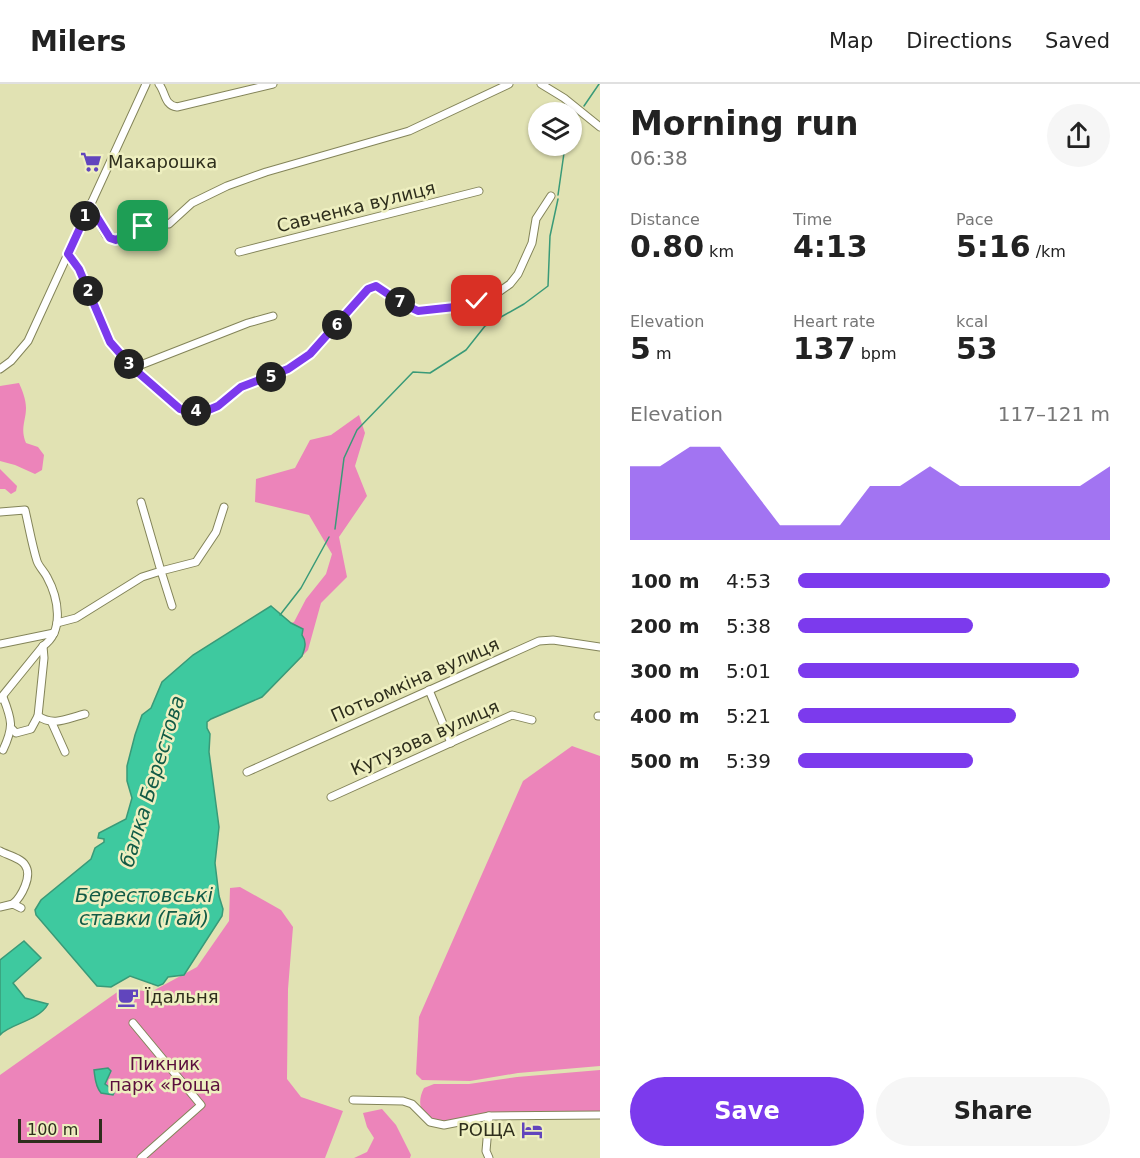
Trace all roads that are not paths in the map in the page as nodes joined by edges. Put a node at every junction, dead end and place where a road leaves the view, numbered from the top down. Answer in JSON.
{"nodes":[{"id":1,"x":146,"y":84,"type":"edge"},
{"id":2,"x":159,"y":84,"type":"edge"},
{"id":3,"x":273,"y":84,"type":"edge"},
{"id":4,"x":509,"y":84,"type":"edge"},
{"id":5,"x":541,"y":84,"type":"edge"},
{"id":6,"x":600,"y":127,"type":"edge"},
{"id":7,"x":479,"y":191,"type":"dead end"},
{"id":8,"x":551,"y":196,"type":"dead end"},
{"id":9,"x":90,"y":206,"type":"junction"},
{"id":10,"x":239,"y":252,"type":"dead end"},
{"id":11,"x":68,"y":254,"type":"junction"},
{"id":12,"x":273,"y":316,"type":"dead end"},
{"id":13,"x":133,"y":368,"type":"junction"},
{"id":14,"x":0,"y":369,"type":"edge"},
{"id":15,"x":141,"y":502,"type":"dead end"},
{"id":16,"x":224,"y":507,"type":"dead end"},
{"id":17,"x":0,"y":512,"type":"edge"},
{"id":18,"x":161,"y":571,"type":"junction"},
{"id":19,"x":172,"y":606,"type":"dead end"},
{"id":20,"x":57,"y":623,"type":"junction"},
{"id":21,"x":54,"y":633,"type":"junction"},
{"id":22,"x":0,"y":644,"type":"edge"},
{"id":23,"x":43,"y":646,"type":"junction"},
{"id":24,"x":600,"y":647,"type":"edge"},
{"id":25,"x":429,"y":690,"type":"junction"},
{"id":26,"x":2,"y":698,"type":"edge"},
{"id":27,"x":85,"y":714,"type":"dead end"},
{"id":28,"x":38,"y":716,"type":"junction"},
{"id":29,"x":532,"y":720,"type":"dead end"},
{"id":30,"x":52,"y":723,"type":"junction"},
{"id":31,"x":11,"y":728,"type":"junction"},
{"id":32,"x":452,"y":743,"type":"junction"},
{"id":33,"x":3,"y":750,"type":"dead end"},
{"id":34,"x":65,"y":752,"type":"dead end"},
{"id":35,"x":247,"y":772,"type":"dead end"},
{"id":36,"x":331,"y":797,"type":"dead end"},
{"id":37,"x":0,"y":851,"type":"edge"},
{"id":38,"x":12,"y":904,"type":"junction"},
{"id":39,"x":0,"y":907,"type":"edge"},
{"id":40,"x":21,"y":908,"type":"dead end"},
{"id":41,"x":133,"y":1023,"type":"dead end"},
{"id":42,"x":353,"y":1100,"type":"dead end"},
{"id":43,"x":600,"y":1115,"type":"edge"},
{"id":44,"x":489,"y":1116,"type":"junction"},
{"id":45,"x":141,"y":1158,"type":"edge"},
{"id":46,"x":489,"y":1158,"type":"edge"}],
"edges":[{"from":1,"to":9,"type":"street"},
{"from":2,"to":3,"type":"street"},
{"from":4,"to":9,"type":"street"},
{"from":5,"to":6,"type":"street"},
{"from":7,"to":10,"type":"street","name":"Савченка вулиця"},
{"from":8,"to":13,"type":"street"},
{"from":9,"to":11,"type":"street"},
{"from":11,"to":13,"type":"street"},
{"from":11,"to":14,"type":"street"},
{"from":12,"to":13,"type":"street"},
{"from":15,"to":18,"type":"street"},
{"from":16,"to":18,"type":"street"},
{"from":17,"to":20,"type":"street"},
{"from":18,"to":19,"type":"street"},
{"from":18,"to":20,"type":"street"},
{"from":20,"to":21,"type":"street"},
{"from":21,"to":22,"type":"street"},
{"from":21,"to":23,"type":"street"},
{"from":23,"to":26,"type":"street"},
{"from":23,"to":28,"type":"street"},
{"from":24,"to":25,"type":"street","name":"Потьомкіна вулиця"},
{"from":25,"to":32,"type":"street"},
{"from":25,"to":35,"type":"street","name":"Потьомкіна вулиця"},
{"from":26,"to":31,"type":"street"},
{"from":27,"to":30,"type":"street"},
{"from":28,"to":30,"type":"street"},
{"from":28,"to":31,"type":"street"},
{"from":29,"to":32,"type":"street","name":"Кутузова вулиця"},
{"from":30,"to":34,"type":"street"},
{"from":31,"to":33,"type":"street"},
{"from":32,"to":36,"type":"street","name":"Кутузова вулиця"},
{"from":37,"to":38,"type":"street"},
{"from":38,"to":39,"type":"street"},
{"from":38,"to":40,"type":"street"},
{"from":41,"to":45,"type":"street"},
{"from":42,"to":44,"type":"street"},
{"from":43,"to":44,"type":"street"},
{"from":44,"to":46,"type":"street"}]}
